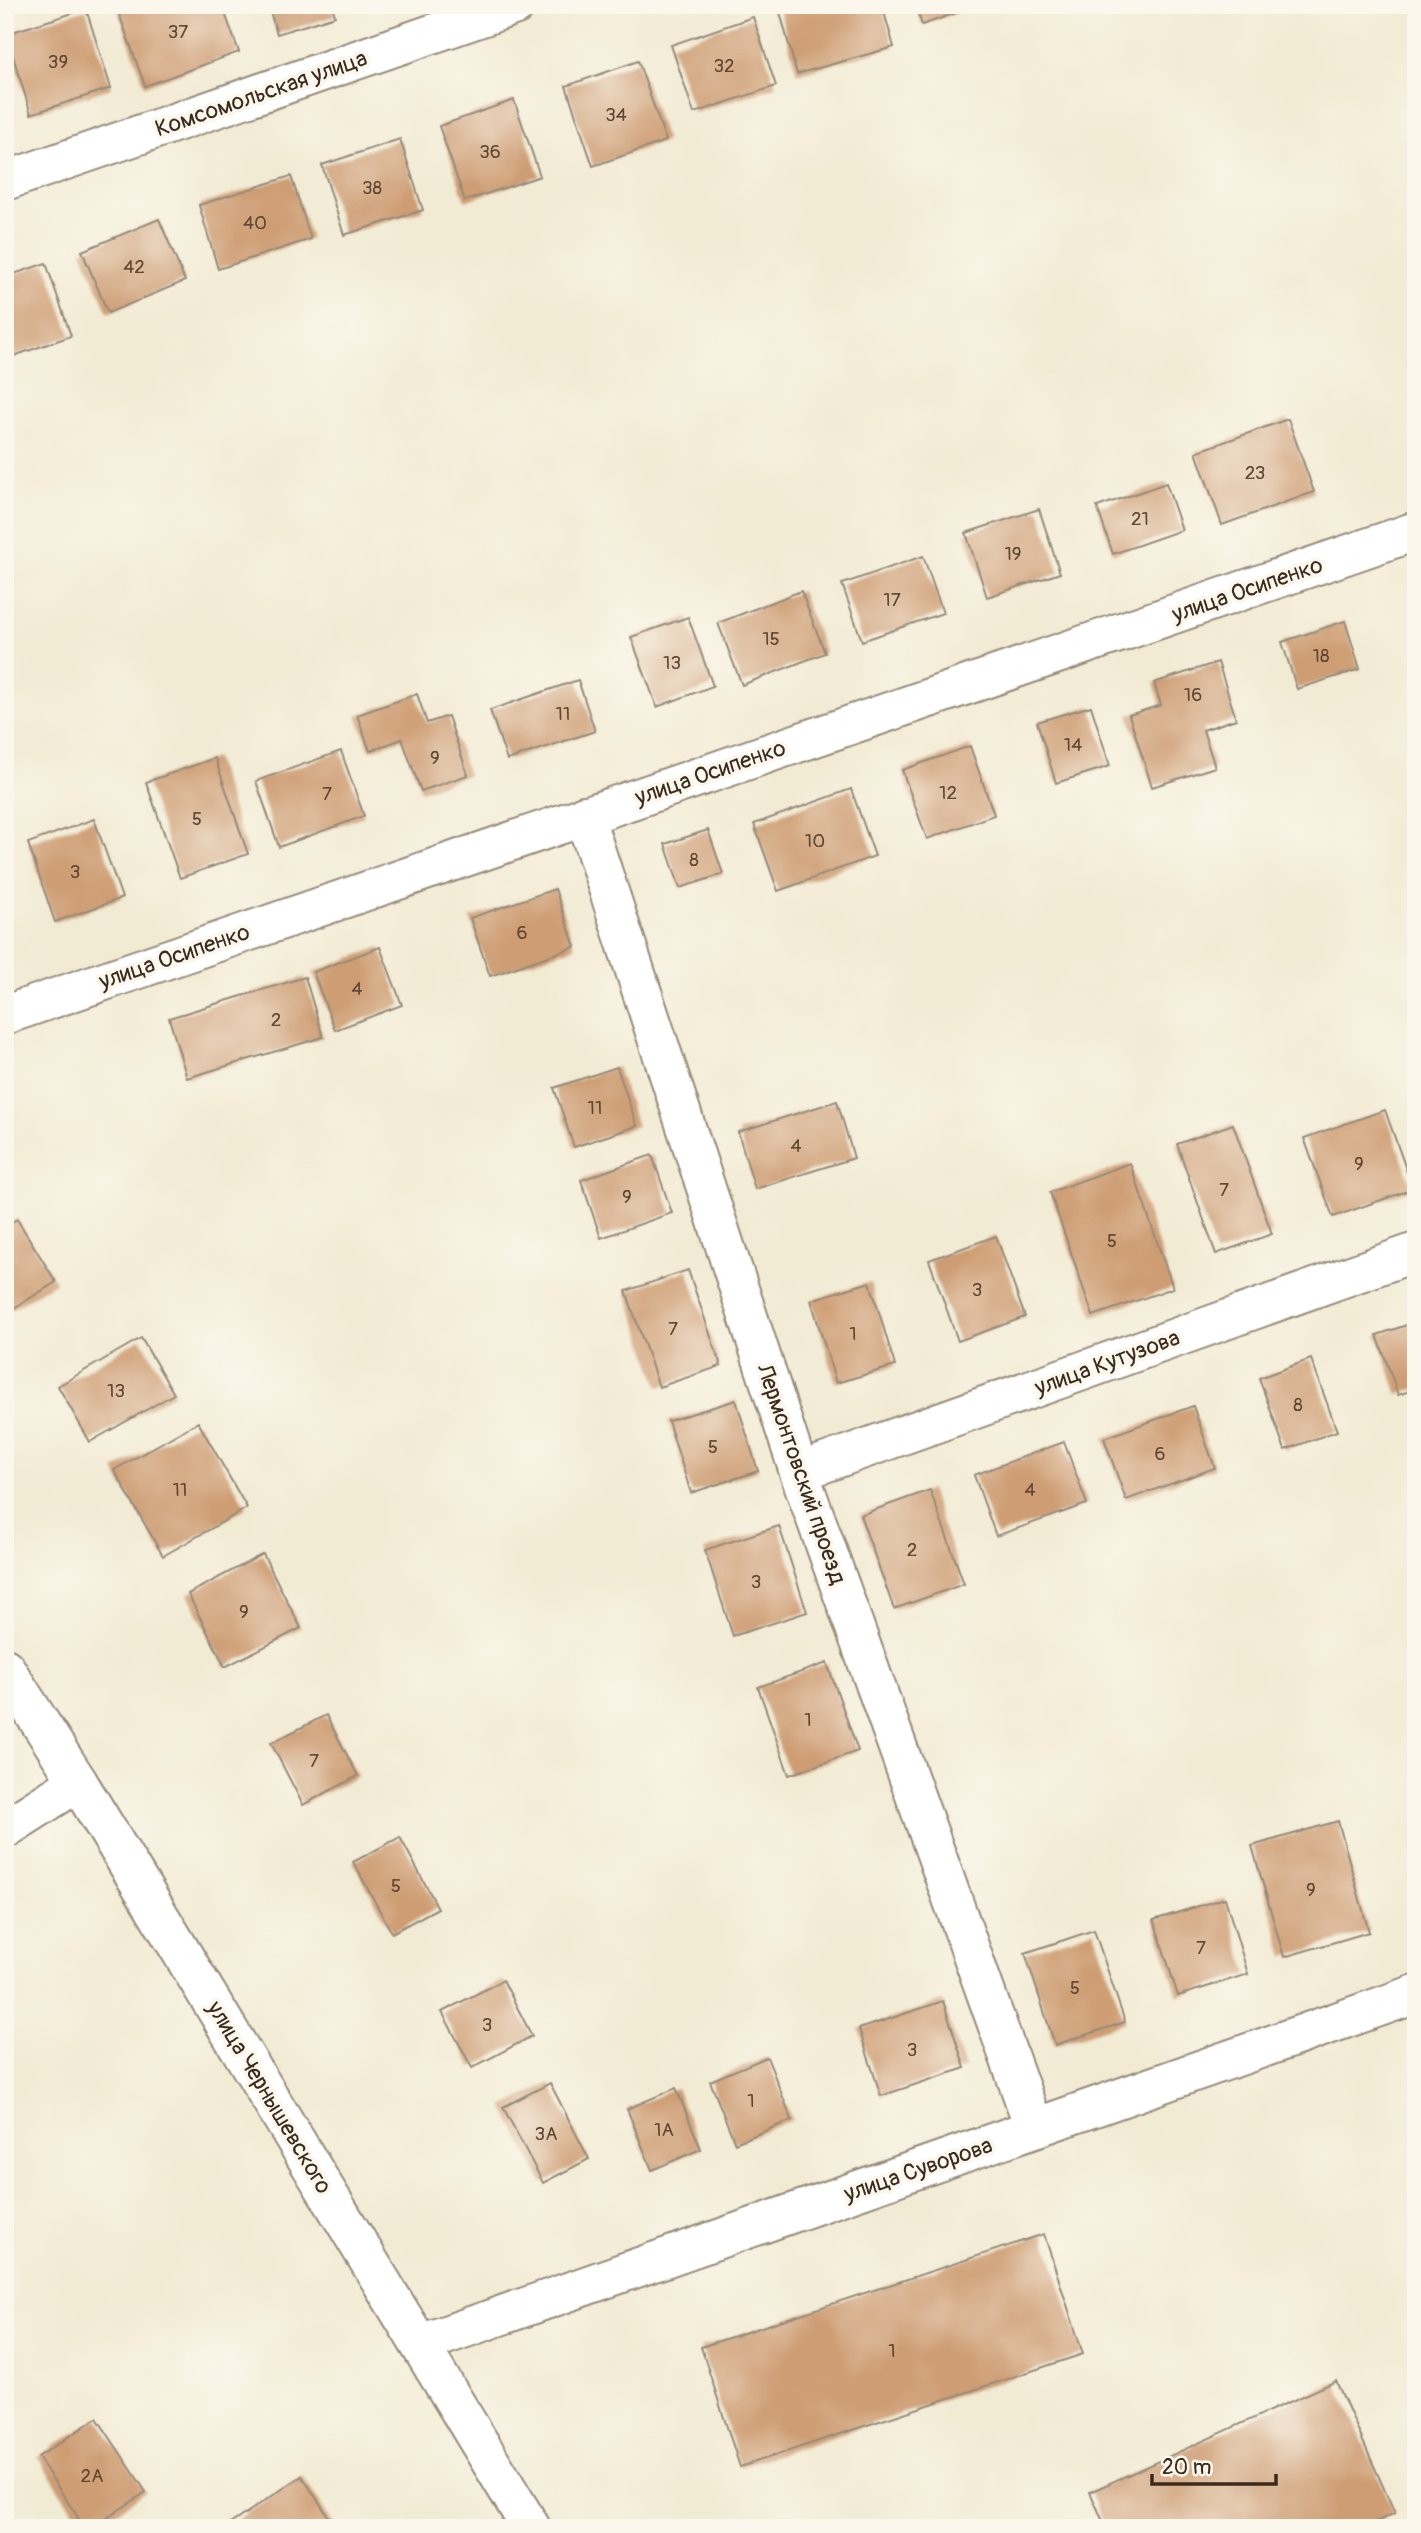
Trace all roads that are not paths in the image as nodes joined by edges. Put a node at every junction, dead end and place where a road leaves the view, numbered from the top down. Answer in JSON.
{"nodes":[{"id":1,"x":516,"y":5,"type":"edge"},
{"id":2,"x":5,"y":181,"type":"edge"},
{"id":3,"x":1416,"y":531,"type":"edge"},
{"id":4,"x":584,"y":815,"type":"junction"},
{"id":5,"x":5,"y":1014,"type":"edge"},
{"id":6,"x":1416,"y":1252,"type":"edge"},
{"id":7,"x":799,"y":1472,"type":"junction"},
{"id":8,"x":5,"y":1668,"type":"edge"},
{"id":9,"x":79,"y":1782,"type":"junction"},
{"id":10,"x":5,"y":1829,"type":"edge"},
{"id":11,"x":1416,"y":1994,"type":"edge"},
{"id":12,"x":1034,"y":2127,"type":"junction"},
{"id":13,"x":420,"y":2344,"type":"junction"},
{"id":14,"x":531,"y":2528,"type":"edge"}],
"edges":[{"from":1,"to":2,"type":"street","name":"Комсомольская улица"},
{"from":3,"to":4,"type":"street","name":"улица Осипенко"},
{"from":4,"to":5,"type":"street","name":"улица Осипенко"},
{"from":4,"to":7,"type":"street","name":"Лермонтовский проезд"},
{"from":6,"to":7,"type":"street","name":"улица Кутузова"},
{"from":7,"to":12,"type":"street","name":"Лермонтовский проезд"},
{"from":8,"to":9,"type":"street","name":"улица Чернышевского"},
{"from":9,"to":10,"type":"street"},
{"from":9,"to":13,"type":"street","name":"улица Чернышевского"},
{"from":11,"to":12,"type":"street","name":"улица Суворова"},
{"from":12,"to":13,"type":"street","name":"улица Суворова"},
{"from":13,"to":14,"type":"street","name":"улица Чернышевского"}]}
